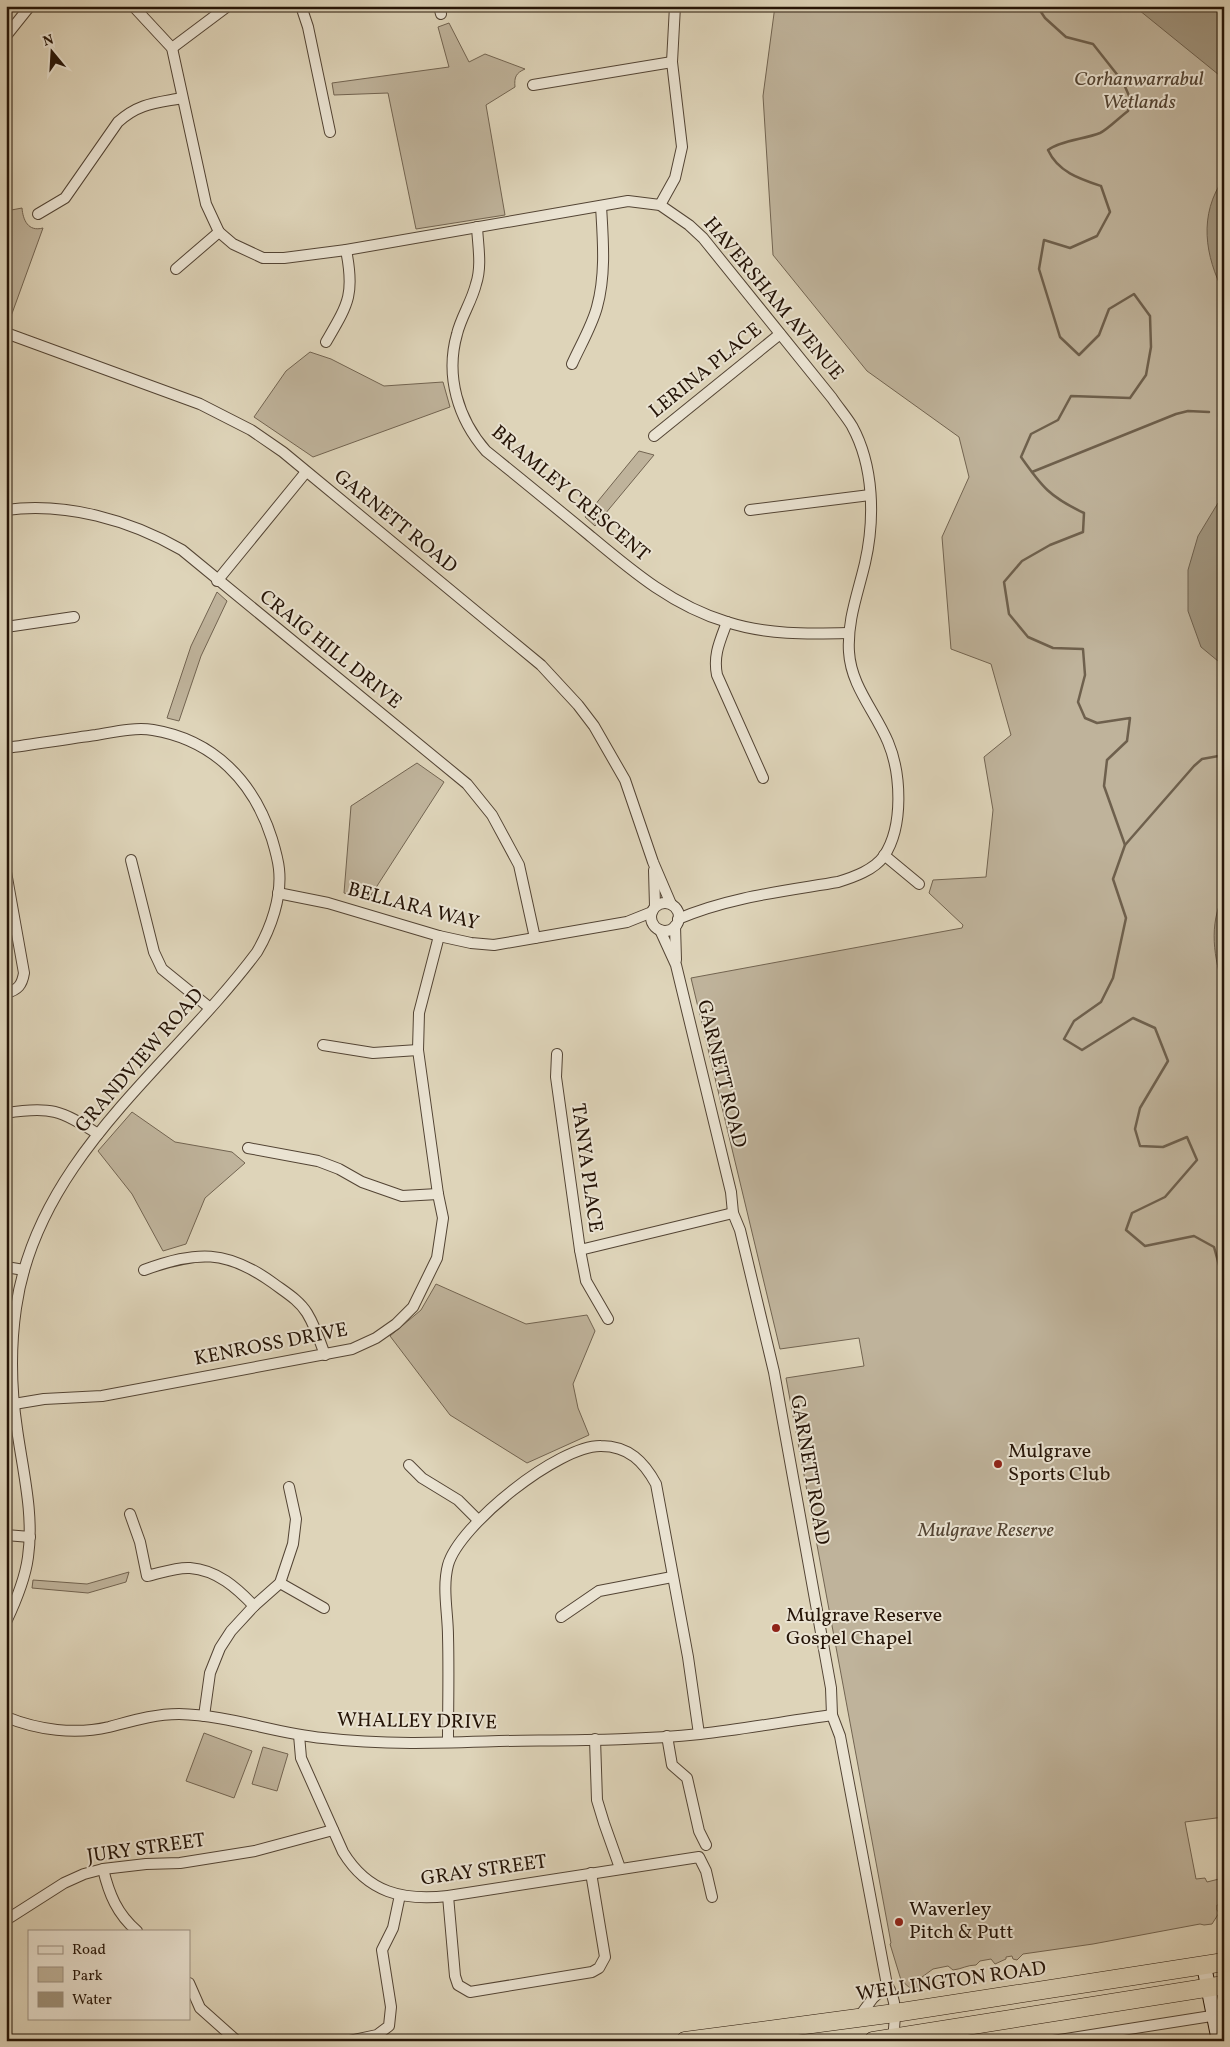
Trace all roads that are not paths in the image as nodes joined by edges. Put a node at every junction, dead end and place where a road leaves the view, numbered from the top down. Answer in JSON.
{"nodes":[{"id":1,"x":30,"y":6,"type":"edge"},
{"id":2,"x":132,"y":6,"type":"edge"},
{"id":3,"x":228,"y":6,"type":"edge"},
{"id":4,"x":301,"y":6,"type":"edge"},
{"id":5,"x":675,"y":6,"type":"edge"},
{"id":6,"x":7,"y":34,"type":"edge"},
{"id":7,"x":172,"y":48,"type":"junction"},
{"id":8,"x":672,"y":62,"type":"junction"},
{"id":9,"x":533,"y":85,"type":"dead end"},
{"id":10,"x":182,"y":98,"type":"junction"},
{"id":11,"x":330,"y":132,"type":"dead end"},
{"id":12,"x":660,"y":205,"type":"junction"},
{"id":13,"x":601,"y":206,"type":"junction"},
{"id":14,"x":38,"y":214,"type":"dead end"},
{"id":15,"x":477,"y":228,"type":"junction"},
{"id":16,"x":219,"y":232,"type":"junction"},
{"id":17,"x":346,"y":250,"type":"junction"},
{"id":18,"x":176,"y":269,"type":"dead end"},
{"id":19,"x":6,"y":333,"type":"edge"},
{"id":20,"x":780,"y":334,"type":"junction"},
{"id":21,"x":326,"y":342,"type":"dead end"},
{"id":22,"x":572,"y":364,"type":"dead end"},
{"id":23,"x":654,"y":436,"type":"dead end"},
{"id":24,"x":306,"y":472,"type":"junction"},
{"id":25,"x":870,"y":495,"type":"junction"},
{"id":26,"x":6,"y":510,"type":"edge"},
{"id":27,"x":750,"y":510,"type":"dead end"},
{"id":28,"x":217,"y":581,"type":"junction"},
{"id":29,"x":74,"y":617,"type":"dead end"},
{"id":30,"x":727,"y":622,"type":"junction"},
{"id":31,"x":6,"y":627,"type":"edge"},
{"id":32,"x":848,"y":633,"type":"junction"},
{"id":33,"x":6,"y":748,"type":"edge"},
{"id":34,"x":763,"y":778,"type":"dead end"},
{"id":35,"x":884,"y":855,"type":"junction"},
{"id":36,"x":131,"y":860,"type":"dead end"},
{"id":37,"x":653,"y":862,"type":"junction"},
{"id":38,"x":6,"y":873,"type":"edge"},
{"id":39,"x":919,"y":884,"type":"dead end"},
{"id":40,"x":277,"y":897,"type":"junction"},
{"id":41,"x":673,"y":906,"type":"junction"},
{"id":42,"x":704,"y":908,"type":"junction"},
{"id":43,"x":654,"y":909,"type":"junction"},
{"id":44,"x":627,"y":922,"type":"junction"},
{"id":45,"x":677,"y":923,"type":"junction"},
{"id":46,"x":657,"y":928,"type":"junction"},
{"id":47,"x":439,"y":936,"type":"junction"},
{"id":48,"x":535,"y":938,"type":"junction"},
{"id":49,"x":676,"y":965,"type":"junction"},
{"id":50,"x":11,"y":991,"type":"edge"},
{"id":51,"x":210,"y":1008,"type":"junction"},
{"id":52,"x":323,"y":1045,"type":"dead end"},
{"id":53,"x":418,"y":1050,"type":"junction"},
{"id":54,"x":557,"y":1054,"type":"dead end"},
{"id":55,"x":6,"y":1114,"type":"edge"},
{"id":56,"x":98,"y":1134,"type":"junction"},
{"id":57,"x":248,"y":1148,"type":"dead end"},
{"id":58,"x":438,"y":1194,"type":"junction"},
{"id":59,"x":732,"y":1213,"type":"junction"},
{"id":60,"x":580,"y":1250,"type":"junction"},
{"id":61,"x":6,"y":1267,"type":"edge"},
{"id":62,"x":24,"y":1270,"type":"junction"},
{"id":63,"x":144,"y":1270,"type":"dead end"},
{"id":64,"x":608,"y":1319,"type":"dead end"},
{"id":65,"x":325,"y":1355,"type":"junction"},
{"id":66,"x":13,"y":1400,"type":"junction"},
{"id":67,"x":410,"y":1465,"type":"dead end"},
{"id":68,"x":289,"y":1487,"type":"dead end"},
{"id":69,"x":130,"y":1514,"type":"dead end"},
{"id":70,"x":478,"y":1520,"type":"junction"},
{"id":71,"x":6,"y":1535,"type":"edge"},
{"id":72,"x":30,"y":1537,"type":"junction"},
{"id":73,"x":672,"y":1577,"type":"junction"},
{"id":74,"x":280,"y":1583,"type":"junction"},
{"id":75,"x":254,"y":1606,"type":"junction"},
{"id":76,"x":324,"y":1608,"type":"dead end"},
{"id":77,"x":562,"y":1617,"type":"dead end"},
{"id":78,"x":6,"y":1622,"type":"edge"},
{"id":79,"x":832,"y":1715,"type":"junction"},
{"id":80,"x":204,"y":1716,"type":"junction"},
{"id":81,"x":6,"y":1717,"type":"edge"},
{"id":82,"x":699,"y":1734,"type":"junction"},
{"id":83,"x":304,"y":1735,"type":"junction"},
{"id":84,"x":667,"y":1736,"type":"junction"},
{"id":85,"x":595,"y":1739,"type":"junction"},
{"id":86,"x":448,"y":1742,"type":"junction"},
{"id":87,"x":332,"y":1827,"type":"junction"},
{"id":88,"x":706,"y":1845,"type":"dead end"},
{"id":89,"x":620,"y":1868,"type":"junction"},
{"id":90,"x":102,"y":1869,"type":"junction"},
{"id":91,"x":591,"y":1873,"type":"junction"},
{"id":92,"x":400,"y":1896,"type":"junction"},
{"id":93,"x":448,"y":1896,"type":"junction"},
{"id":94,"x":712,"y":1897,"type":"dead end"},
{"id":95,"x":6,"y":1920,"type":"edge"},
{"id":96,"x":136,"y":1930,"type":"edge"},
{"id":97,"x":1224,"y":1962,"type":"edge"},
{"id":98,"x":1204,"y":1966,"type":"junction"},
{"id":99,"x":190,"y":1985,"type":"edge"},
{"id":100,"x":887,"y":1985,"type":"junction"},
{"id":101,"x":1216,"y":1986,"type":"edge"},
{"id":102,"x":895,"y":2013,"type":"junction"},
{"id":103,"x":1219,"y":2014,"type":"edge"},
{"id":104,"x":859,"y":2017,"type":"junction"},
{"id":105,"x":790,"y":2033,"type":"edge"},
{"id":106,"x":893,"y":2038,"type":"junction"},
{"id":107,"x":709,"y":2039,"type":"edge"},
{"id":108,"x":235,"y":2040,"type":"edge"},
{"id":109,"x":349,"y":2041,"type":"edge"},
{"id":110,"x":685,"y":2041,"type":"edge"},
{"id":111,"x":873,"y":2041,"type":"edge"},
{"id":112,"x":1053,"y":2041,"type":"edge"},
{"id":113,"x":1219,"y":2041,"type":"edge"}],
"edges":[{"from":1,"to":6,"type":"street"},
{"from":2,"to":7,"type":"street"},
{"from":3,"to":7,"type":"street"},
{"from":4,"to":11,"type":"street"},
{"from":5,"to":8,"type":"street"},
{"from":7,"to":10,"type":"street","name":"HAVERSHAM AVENUE"},
{"from":8,"to":9,"type":"street"},
{"from":8,"to":12,"type":"street"},
{"from":10,"to":14,"type":"street"},
{"from":10,"to":16,"type":"street","name":"HAVERSHAM AVENUE"},
{"from":12,"to":13,"type":"street","name":"HAVERSHAM AVENUE"},
{"from":12,"to":20,"type":"street","name":"HAVERSHAM AVENUE"},
{"from":13,"to":15,"type":"street","name":"HAVERSHAM AVENUE"},
{"from":13,"to":22,"type":"street"},
{"from":15,"to":17,"type":"street","name":"HAVERSHAM AVENUE"},
{"from":15,"to":30,"type":"street","name":"BRAMLEY CRESCENT"},
{"from":16,"to":17,"type":"street","name":"HAVERSHAM AVENUE"},
{"from":16,"to":18,"type":"street"},
{"from":17,"to":21,"type":"street"},
{"from":19,"to":24,"type":"street","name":"GARNETT ROAD"},
{"from":20,"to":23,"type":"street","name":"LERINA PLACE"},
{"from":20,"to":25,"type":"street","name":"HAVERSHAM AVENUE"},
{"from":24,"to":28,"type":"street"},
{"from":24,"to":37,"type":"street","name":"GARNETT ROAD"},
{"from":25,"to":27,"type":"street"},
{"from":25,"to":32,"type":"street","name":"HAVERSHAM AVENUE"},
{"from":26,"to":28,"type":"street","name":"CRAIG HILL DRIVE"},
{"from":28,"to":48,"type":"street","name":"CRAIG HILL DRIVE"},
{"from":29,"to":31,"type":"street"},
{"from":30,"to":32,"type":"street","name":"BRAMLEY CRESCENT"},
{"from":30,"to":34,"type":"street"},
{"from":32,"to":35,"type":"street","name":"HAVERSHAM AVENUE"},
{"from":33,"to":40,"type":"street","name":"GRANDVIEW ROAD"},
{"from":35,"to":39,"type":"street"},
{"from":35,"to":42,"type":"street","name":"HAVERSHAM AVENUE"},
{"from":36,"to":51,"type":"street"},
{"from":37,"to":41,"type":"street","name":"GARNETT ROAD"},
{"from":37,"to":43,"type":"street","name":"GARNETT ROAD"},
{"from":38,"to":50,"type":"street"},
{"from":40,"to":47,"type":"street","name":"BELLARA WAY"},
{"from":40,"to":51,"type":"street","name":"GRANDVIEW ROAD"},
{"from":41,"to":42,"type":"street","name":"HAVERSHAM AVENUE"},
{"from":41,"to":43,"type":"street"},
{"from":41,"to":45,"type":"street"},
{"from":42,"to":45,"type":"street","name":"HAVERSHAM AVENUE"},
{"from":43,"to":44,"type":"street","name":"BELLARA WAY"},
{"from":43,"to":46,"type":"street"},
{"from":44,"to":46,"type":"street","name":"BELLARA WAY"},
{"from":44,"to":48,"type":"street","name":"BELLARA WAY"},
{"from":45,"to":46,"type":"street"},
{"from":45,"to":49,"type":"street","name":"GARNETT ROAD"},
{"from":46,"to":49,"type":"street","name":"GARNETT ROAD"},
{"from":47,"to":48,"type":"street","name":"BELLARA WAY"},
{"from":47,"to":53,"type":"street","name":"KENROSS DRIVE"},
{"from":49,"to":59,"type":"street","name":"GARNETT ROAD"},
{"from":51,"to":56,"type":"street","name":"GRANDVIEW ROAD"},
{"from":52,"to":53,"type":"street"},
{"from":53,"to":58,"type":"street","name":"KENROSS DRIVE"},
{"from":54,"to":60,"type":"street","name":"TANYA PLACE"},
{"from":55,"to":56,"type":"street"},
{"from":56,"to":62,"type":"street","name":"GRANDVIEW ROAD"},
{"from":57,"to":58,"type":"street"},
{"from":58,"to":65,"type":"street","name":"KENROSS DRIVE"},
{"from":59,"to":60,"type":"street","name":"TANYA PLACE"},
{"from":59,"to":79,"type":"street","name":"GARNETT ROAD"},
{"from":60,"to":64,"type":"street"},
{"from":61,"to":62,"type":"street"},
{"from":62,"to":66,"type":"street","name":"GRANDVIEW ROAD"},
{"from":63,"to":65,"type":"street"},
{"from":65,"to":66,"type":"street","name":"KENROSS DRIVE"},
{"from":66,"to":72,"type":"street","name":"GRANDVIEW ROAD"},
{"from":67,"to":70,"type":"street"},
{"from":68,"to":74,"type":"street"},
{"from":69,"to":75,"type":"street"},
{"from":70,"to":73,"type":"street"},
{"from":70,"to":86,"type":"street"},
{"from":71,"to":72,"type":"street"},
{"from":72,"to":78,"type":"street","name":"GRANDVIEW ROAD"},
{"from":73,"to":77,"type":"street"},
{"from":73,"to":82,"type":"street"},
{"from":74,"to":75,"type":"street"},
{"from":74,"to":76,"type":"street"},
{"from":75,"to":80,"type":"street"},
{"from":79,"to":82,"type":"street","name":"WHALLEY DRIVE"},
{"from":79,"to":100,"type":"street","name":"GARNETT ROAD"},
{"from":80,"to":81,"type":"street","name":"WHALLEY DRIVE"},
{"from":80,"to":83,"type":"street","name":"WHALLEY DRIVE"},
{"from":82,"to":84,"type":"street","name":"WHALLEY DRIVE"},
{"from":83,"to":86,"type":"street","name":"WHALLEY DRIVE"},
{"from":83,"to":87,"type":"street","name":"GRAY STREET"},
{"from":84,"to":85,"type":"street","name":"WHALLEY DRIVE"},
{"from":84,"to":88,"type":"street"},
{"from":85,"to":86,"type":"street","name":"WHALLEY DRIVE"},
{"from":85,"to":89,"type":"street"},
{"from":87,"to":90,"type":"street","name":"JURY STREET"},
{"from":87,"to":92,"type":"street","name":"GRAY STREET"},
{"from":89,"to":91,"type":"street","name":"GRAY STREET"},
{"from":89,"to":94,"type":"street","name":"GRAY STREET"},
{"from":90,"to":95,"type":"street","name":"JURY STREET"},
{"from":90,"to":96,"type":"street"},
{"from":91,"to":93,"type":"street","name":"GRAY STREET"},
{"from":91,"to":93,"type":"street"},
{"from":92,"to":93,"type":"street","name":"GRAY STREET"},
{"from":92,"to":109,"type":"street"},
{"from":97,"to":98,"type":"highway","name":"WELLINGTON ROAD"},
{"from":98,"to":101,"type":"street"},
{"from":98,"to":102,"type":"highway","name":"WELLINGTON ROAD"},
{"from":99,"to":108,"type":"street"},
{"from":100,"to":102,"type":"street","name":"GARNETT ROAD"},
{"from":100,"to":104,"type":"street"},
{"from":101,"to":103,"type":"street"},
{"from":101,"to":106,"type":"highway"},
{"from":102,"to":104,"type":"highway","name":"WELLINGTON ROAD"},
{"from":102,"to":106,"type":"street","name":"GARNETT ROAD"},
{"from":103,"to":112,"type":"street"},
{"from":103,"to":113,"type":"street"},
{"from":104,"to":105,"type":"highway","name":"WELLINGTON ROAD"},
{"from":105,"to":107,"type":"highway","name":"WELLINGTON ROAD"},
{"from":106,"to":111,"type":"highway"},
{"from":107,"to":110,"type":"highway","name":"WELLINGTON ROAD"}]}
